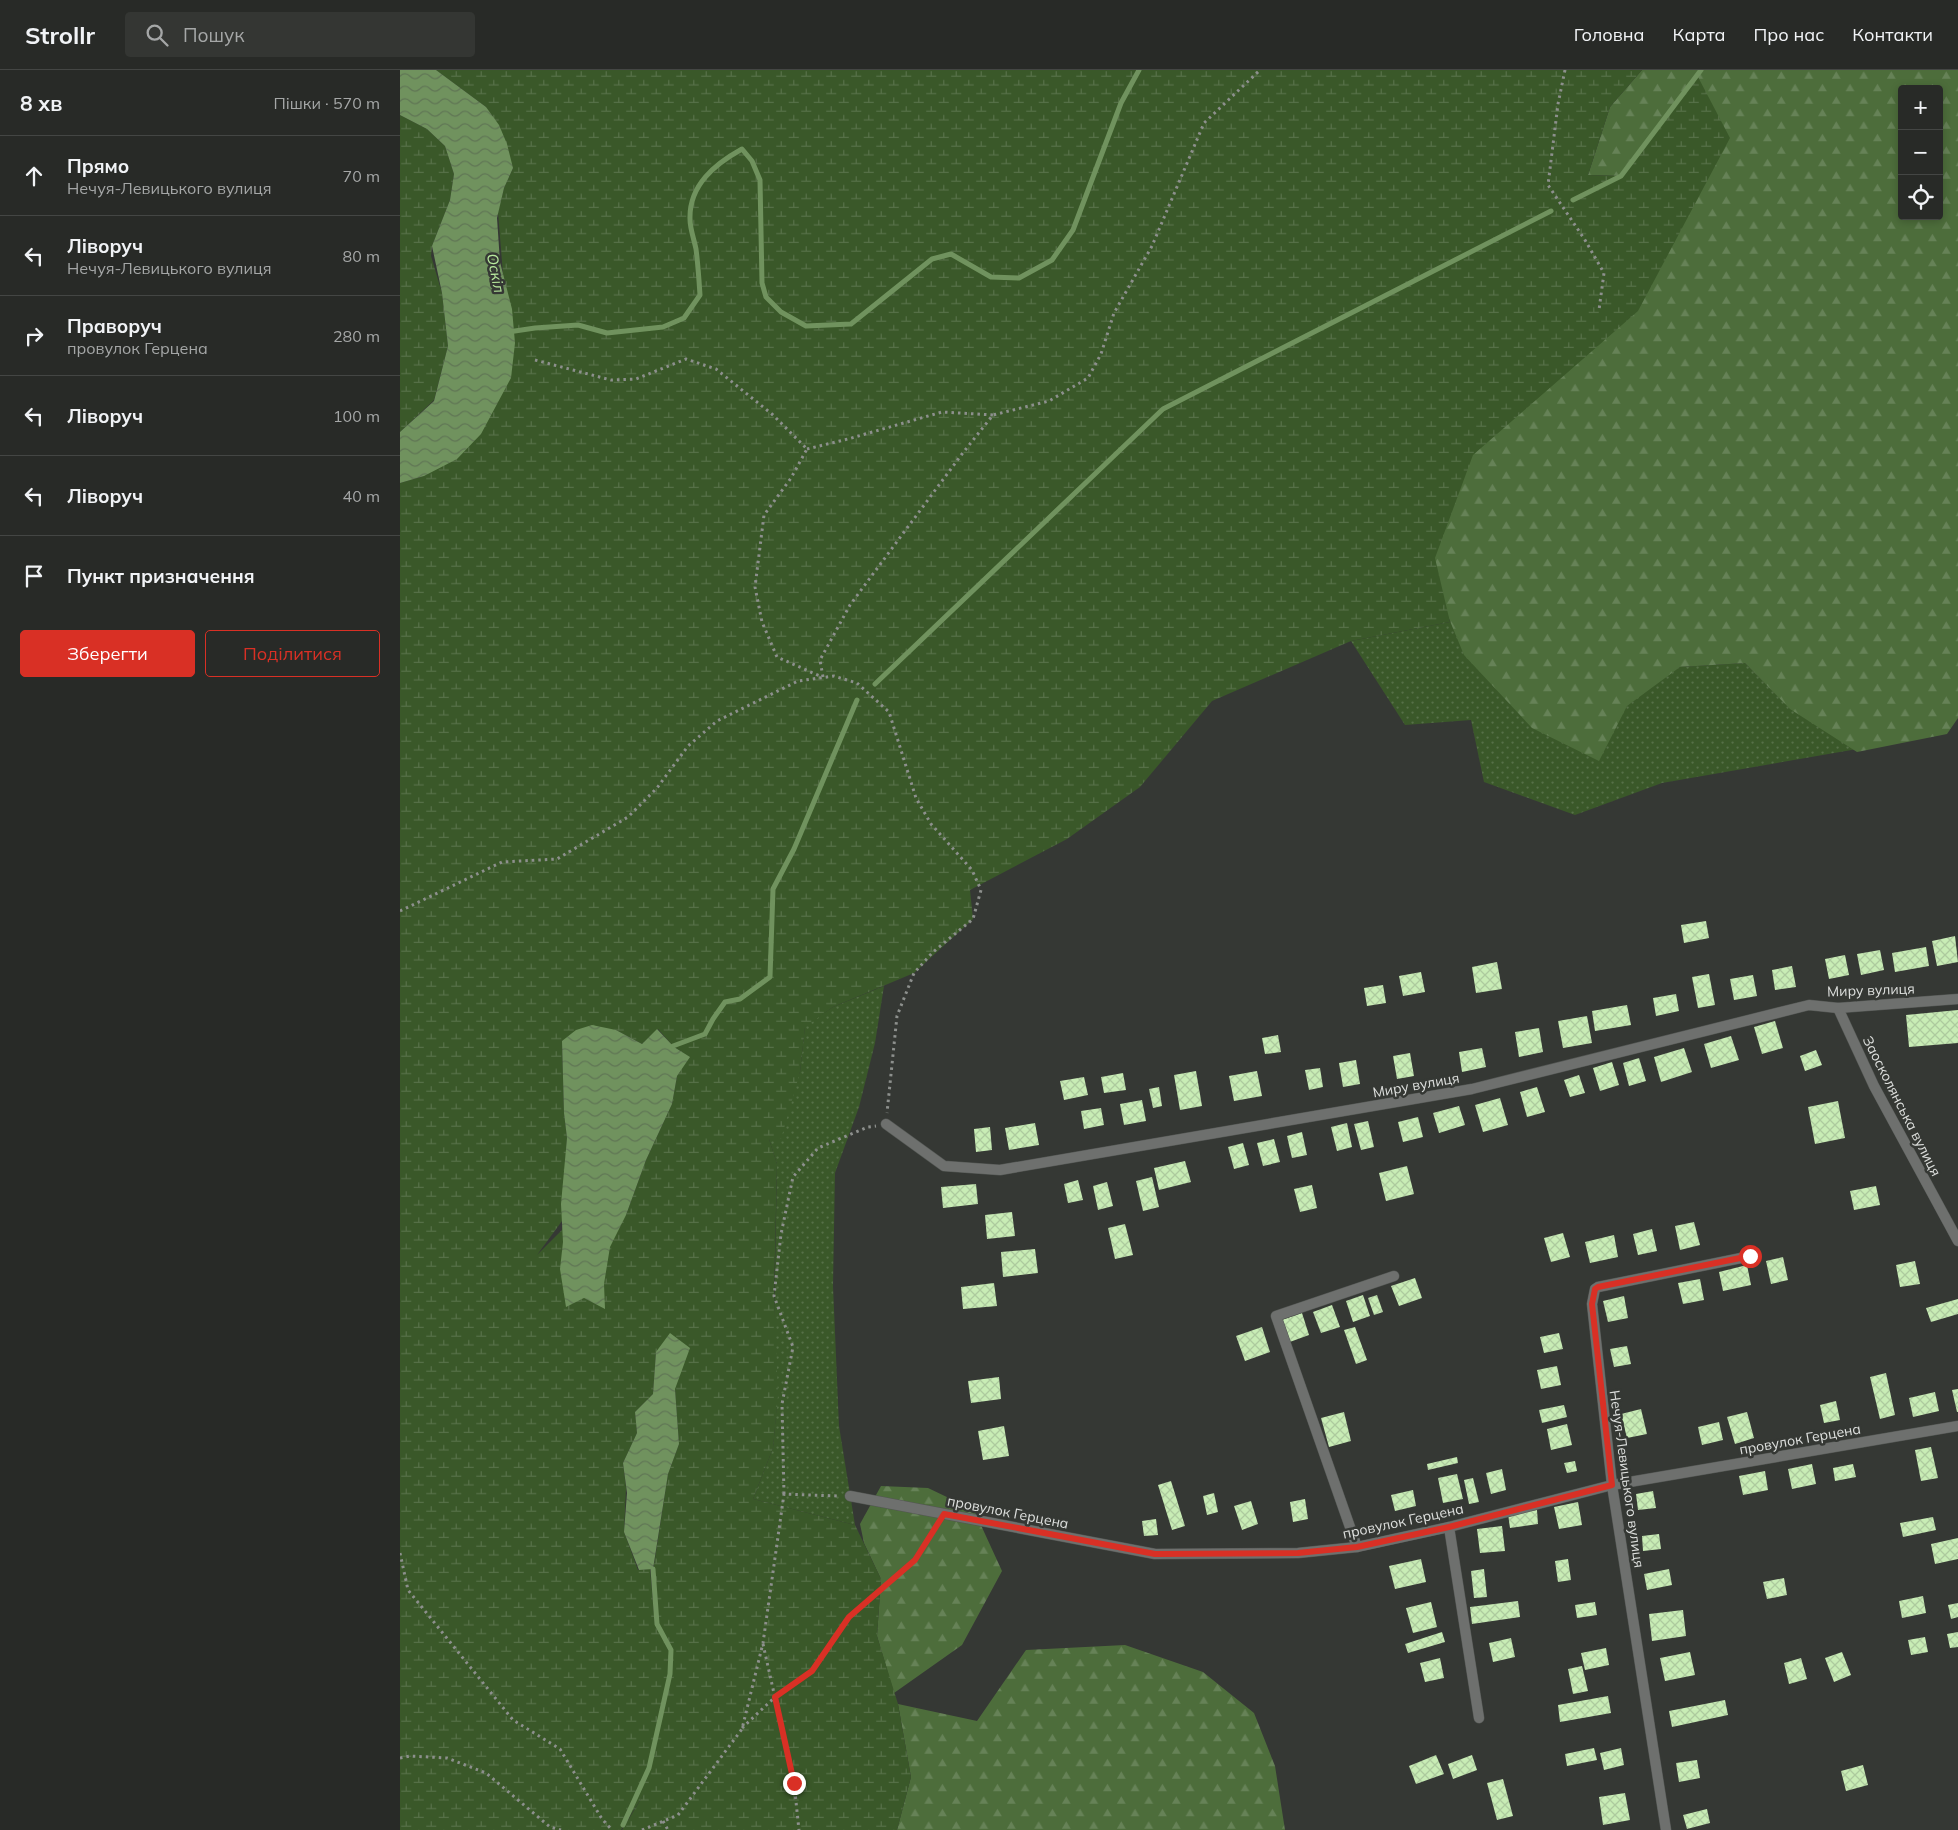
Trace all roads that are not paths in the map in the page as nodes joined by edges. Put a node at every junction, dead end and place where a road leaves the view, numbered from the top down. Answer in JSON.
{"nodes":[{"id":1,"x":1958,"y":1000,"type":"edge"},
{"id":2,"x":1838,"y":1008,"type":"junction"},
{"id":3,"x":886,"y":1124,"type":"road end"},
{"id":4,"x":1958,"y":1241,"type":"edge"},
{"id":5,"x":1750,"y":1256,"type":"dead end"},
{"id":6,"x":1394,"y":1276,"type":"dead end"},
{"id":7,"x":1958,"y":1426,"type":"edge"},
{"id":8,"x":1612,"y":1485,"type":"junction"},
{"id":9,"x":850,"y":1496,"type":"road end"},
{"id":10,"x":1449,"y":1527,"type":"junction"},
{"id":11,"x":1357,"y":1547,"type":"junction"},
{"id":12,"x":1479,"y":1718,"type":"dead end"},
{"id":13,"x":1666,"y":1830,"type":"edge"}],
"edges":[{"from":1,"to":2,"type":"street","name":"Миру вулиця"},
{"from":2,"to":3,"type":"street","name":"Миру вулиця"},
{"from":2,"to":4,"type":"street","name":"Заосколянська вулиця"},
{"from":5,"to":8,"type":"street","name":"Нечуя-Левицького вулиця"},
{"from":6,"to":11,"type":"street"},
{"from":7,"to":8,"type":"street","name":"провулок Герцена"},
{"from":8,"to":10,"type":"street","name":"провулок Герцена"},
{"from":8,"to":13,"type":"street","name":"Нечуя-Левицького вулиця"},
{"from":9,"to":11,"type":"street","name":"провулок Герцена"},
{"from":10,"to":11,"type":"street","name":"провулок Герцена"},
{"from":10,"to":12,"type":"street"}]}
